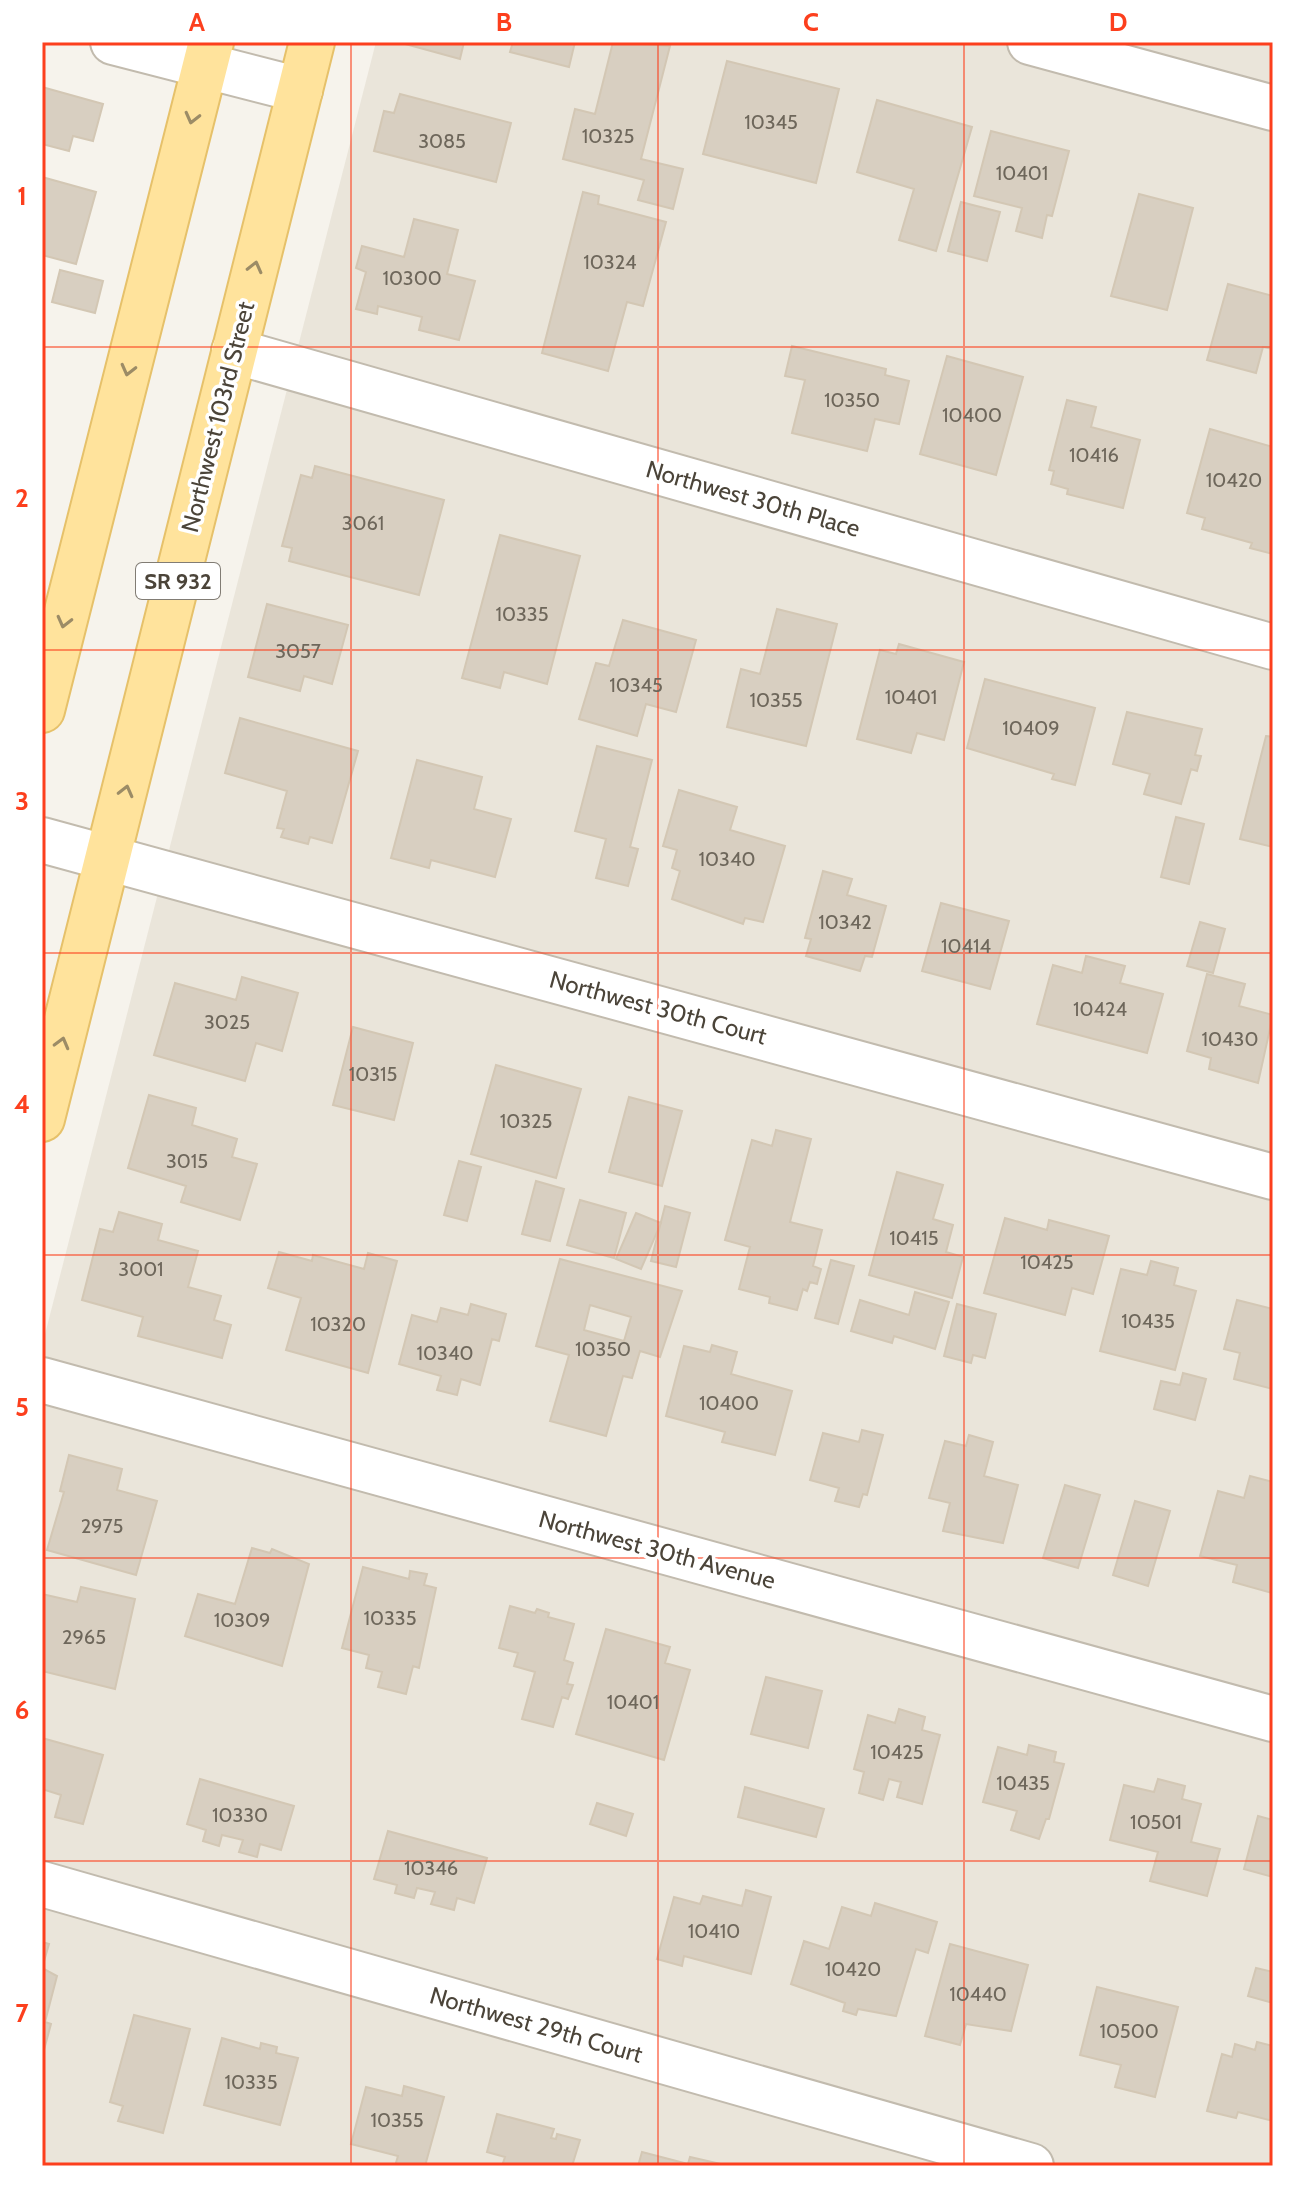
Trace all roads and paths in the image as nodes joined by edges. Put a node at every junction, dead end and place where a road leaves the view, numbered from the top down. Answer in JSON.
{"nodes":[{"id":1,"x":113,"y":42,"type":"edge"},
{"id":2,"x":312,"y":42,"type":"edge"},
{"id":3,"x":1030,"y":42,"type":"edge"},
{"id":4,"x":208,"y":53,"type":"edge"},
{"id":5,"x":300,"y":90,"type":"junction"},
{"id":6,"x":1273,"y":108,"type":"edge"},
{"id":7,"x":234,"y":351,"type":"junction"},
{"id":8,"x":1273,"y":647,"type":"edge"},
{"id":9,"x":42,"y":710,"type":"edge"},
{"id":10,"x":42,"y":840,"type":"edge"},
{"id":11,"x":110,"y":858,"type":"junction"},
{"id":12,"x":42,"y":1119,"type":"edge"},
{"id":13,"x":1273,"y":1177,"type":"edge"},
{"id":14,"x":42,"y":1380,"type":"edge"},
{"id":15,"x":1273,"y":1719,"type":"edge"},
{"id":16,"x":42,"y":1884,"type":"edge"},
{"id":17,"x":1031,"y":2166,"type":"edge"}],
"edges":[{"from":1,"to":4,"type":"street"},
{"from":2,"to":5,"type":"main road","name":"Northwest 103rd Street","number":"SR 932"},
{"from":3,"to":6,"type":"street"},
{"from":4,"to":5,"type":"street"},
{"from":4,"to":9,"type":"main road","one_way":true},
{"from":7,"to":5,"type":"main road","name":"Northwest 103rd Street","number":"SR 932","one_way":true},
{"from":7,"to":8,"type":"street","name":"Northwest 30th Place"},
{"from":11,"to":7,"type":"main road","name":"Northwest 103rd Street","number":"SR 932","one_way":true},
{"from":10,"to":11,"type":"street","name":"Northwest 30th Court"},
{"from":12,"to":11,"type":"main road","name":"Northwest 103rd Street","number":"SR 932","one_way":true},
{"from":11,"to":13,"type":"street","name":"Northwest 30th Court"},
{"from":14,"to":15,"type":"street","name":"Northwest 30th Avenue"},
{"from":16,"to":17,"type":"street","name":"Northwest 29th Court"}]}
